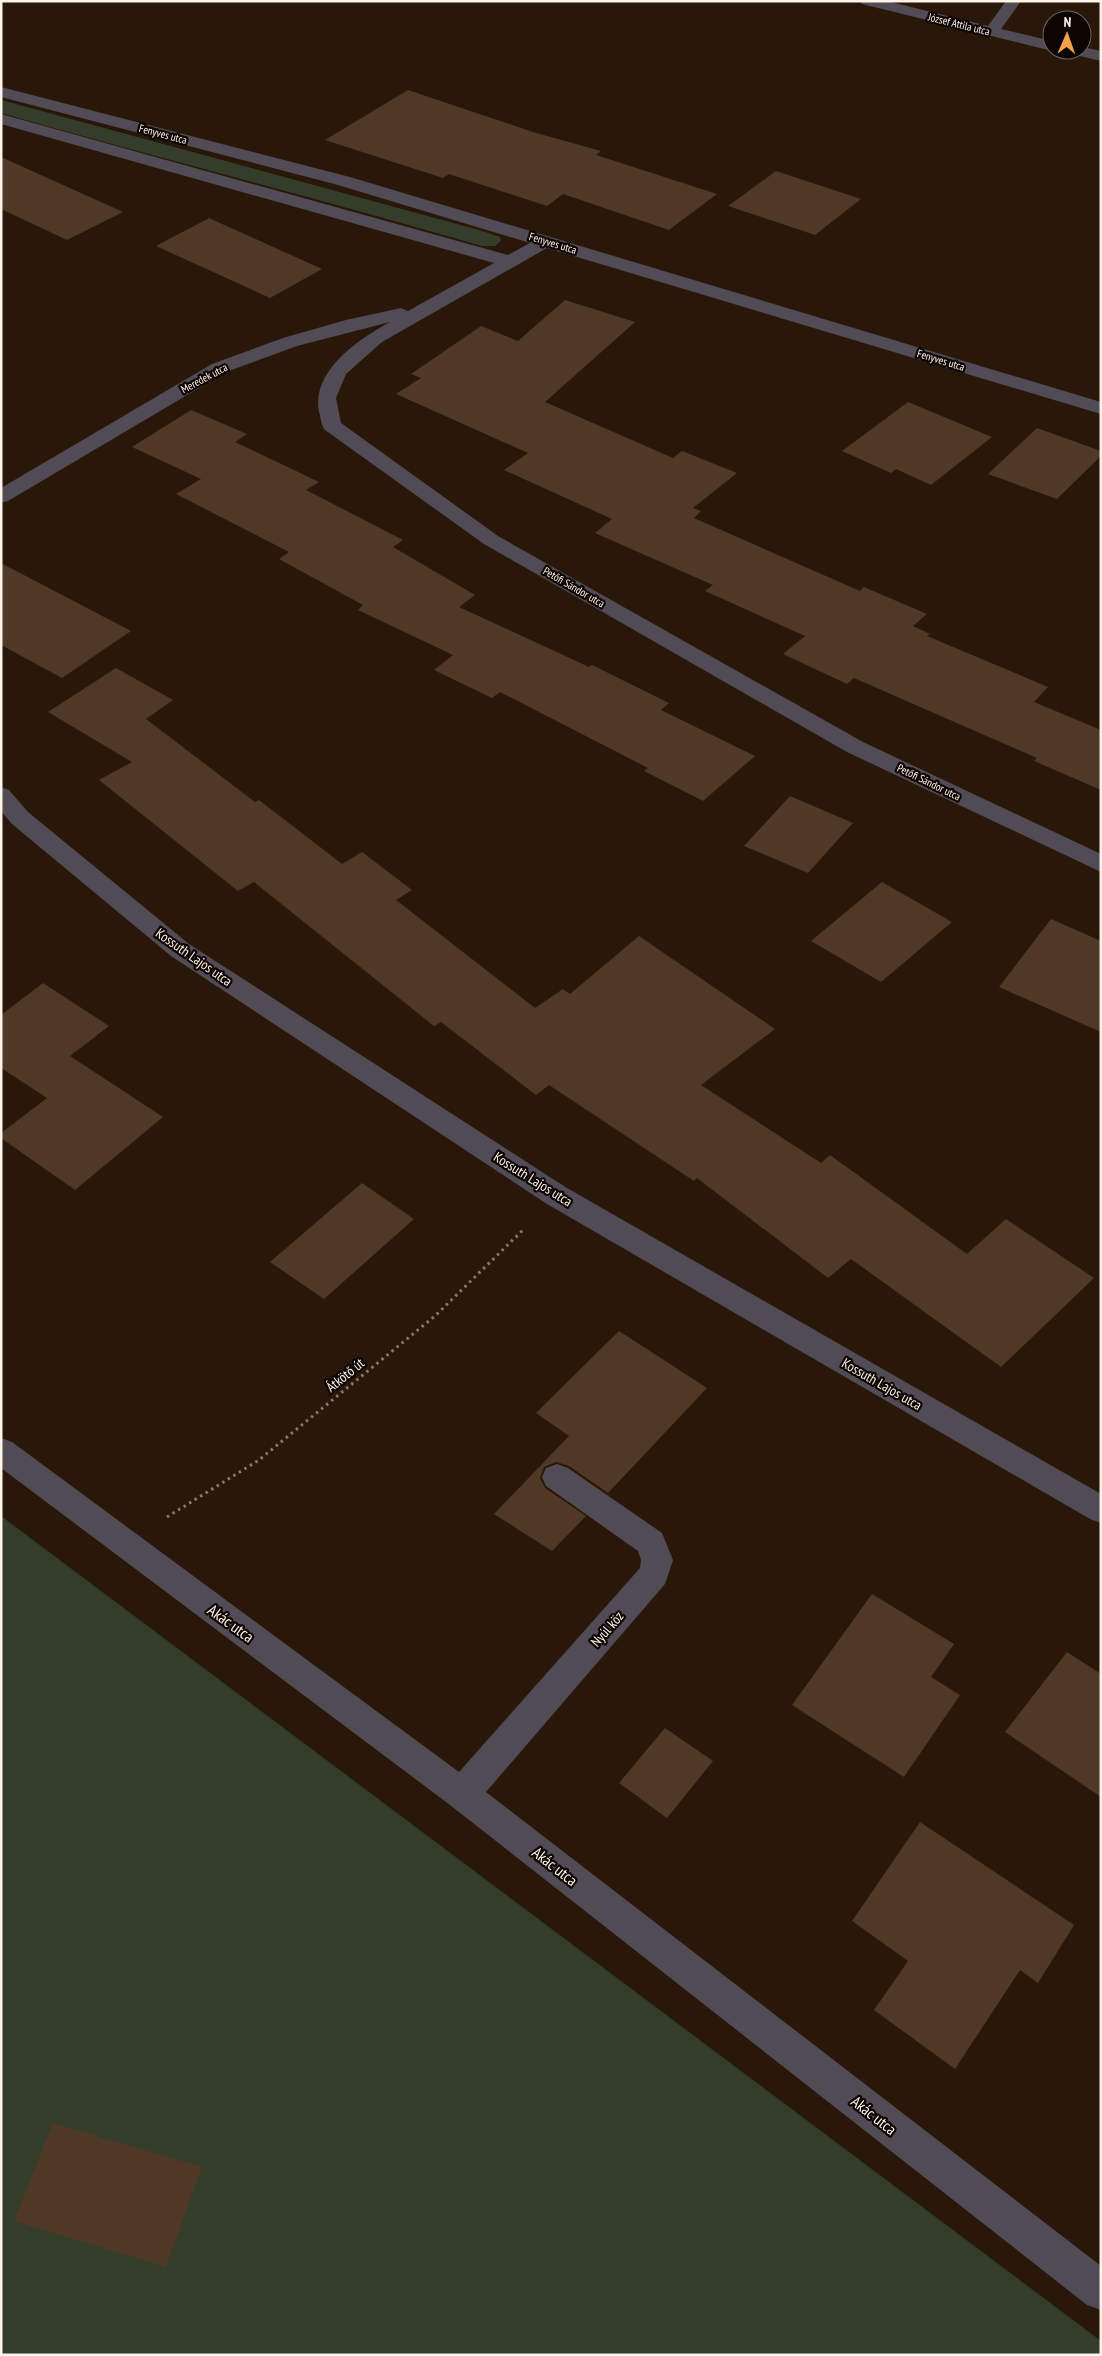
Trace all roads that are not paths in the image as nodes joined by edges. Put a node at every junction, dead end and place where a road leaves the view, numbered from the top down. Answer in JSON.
{"nodes":[{"id":1,"x":866,"y":1,"type":"edge"},
{"id":2,"x":1014,"y":1,"type":"edge"},
{"id":3,"x":991,"y":32,"type":"junction"},
{"id":4,"x":1042,"y":44,"type":"edge"},
{"id":5,"x":1,"y":92,"type":"edge"},
{"id":6,"x":1,"y":119,"type":"edge"},
{"id":7,"x":546,"y":241,"type":"junction"},
{"id":8,"x":508,"y":261,"type":"junction"},
{"id":9,"x":427,"y":308,"type":"junction"},
{"id":10,"x":1101,"y":408,"type":"edge"},
{"id":11,"x":1,"y":497,"type":"edge"},
{"id":12,"x":1,"y":795,"type":"edge"},
{"id":13,"x":1101,"y":864,"type":"edge"},
{"id":14,"x":1,"y":1451,"type":"edge"},
{"id":15,"x":557,"y":1477,"type":"dead end"},
{"id":16,"x":1101,"y":1510,"type":"edge"},
{"id":17,"x":462,"y":1794,"type":"junction"},
{"id":18,"x":1101,"y":2291,"type":"edge"}],
"edges":[{"from":1,"to":3,"type":"street","name":"József Attila utca"},
{"from":2,"to":3,"type":"street"},
{"from":3,"to":4,"type":"street","name":"József Attila utca"},
{"from":5,"to":7,"type":"street","name":"Fenyves utca"},
{"from":6,"to":8,"type":"street"},
{"from":7,"to":8,"type":"street","name":"Petőfi Sándor utca"},
{"from":7,"to":10,"type":"street","name":"Fenyves utca"},
{"from":8,"to":9,"type":"street","name":"Petőfi Sándor utca"},
{"from":9,"to":11,"type":"street","name":"Meredek utca"},
{"from":9,"to":13,"type":"street","name":"Petőfi Sándor utca"},
{"from":12,"to":16,"type":"street","name":"Kossuth Lajos utca"},
{"from":14,"to":17,"type":"street","name":"Akác utca"},
{"from":15,"to":17,"type":"street","name":"Nyúl köz"},
{"from":17,"to":18,"type":"street","name":"Akác utca"}]}
